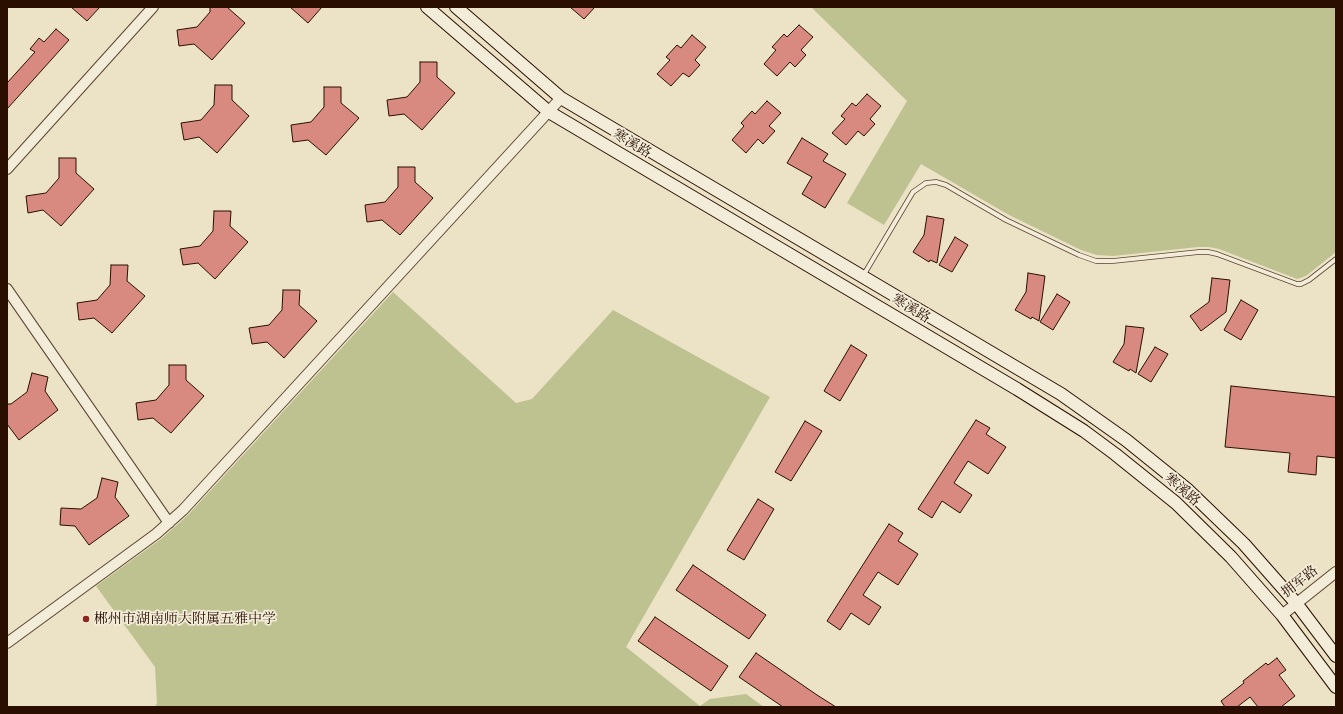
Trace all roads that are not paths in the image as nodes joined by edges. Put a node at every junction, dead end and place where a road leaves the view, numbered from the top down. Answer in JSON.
{"nodes":[{"id":1,"x":153,"y":7,"type":"edge"},
{"id":2,"x":427,"y":7,"type":"edge"},
{"id":3,"x":456,"y":7,"type":"edge"},
{"id":4,"x":561,"y":98,"type":"junction"},
{"id":5,"x":549,"y":112,"type":"junction"},
{"id":6,"x":7,"y":169,"type":"edge"},
{"id":7,"x":1336,"y":259,"type":"edge"},
{"id":8,"x":862,"y":276,"type":"junction"},
{"id":9,"x":7,"y":289,"type":"edge"},
{"id":10,"x":169,"y":523,"type":"junction"},
{"id":11,"x":1336,"y":572,"type":"edge"},
{"id":12,"x":1296,"y":603,"type":"junction"},
{"id":13,"x":1282,"y":614,"type":"junction"},
{"id":14,"x":7,"y":643,"type":"edge"},
{"id":15,"x":1336,"y":656,"type":"edge"},
{"id":16,"x":1336,"y":687,"type":"edge"}],
"edges":[{"from":1,"to":6,"type":"street"},
{"from":2,"to":5,"type":"main road","name":"寒溪路"},
{"from":3,"to":4,"type":"main road","name":"寒溪路"},
{"from":4,"to":5,"type":"street"},
{"from":4,"to":8,"type":"main road","name":"寒溪路"},
{"from":5,"to":10,"type":"street"},
{"from":5,"to":13,"type":"main road","name":"寒溪路"},
{"from":7,"to":8,"type":"lane"},
{"from":8,"to":12,"type":"main road","name":"寒溪路"},
{"from":9,"to":10,"type":"street"},
{"from":10,"to":14,"type":"street"},
{"from":11,"to":12,"type":"street","name":"拥军路"},
{"from":12,"to":13,"type":"street","name":"拥军路"},
{"from":12,"to":15,"type":"main road","name":"寒溪路"},
{"from":13,"to":16,"type":"main road","name":"寒溪路"}]}
